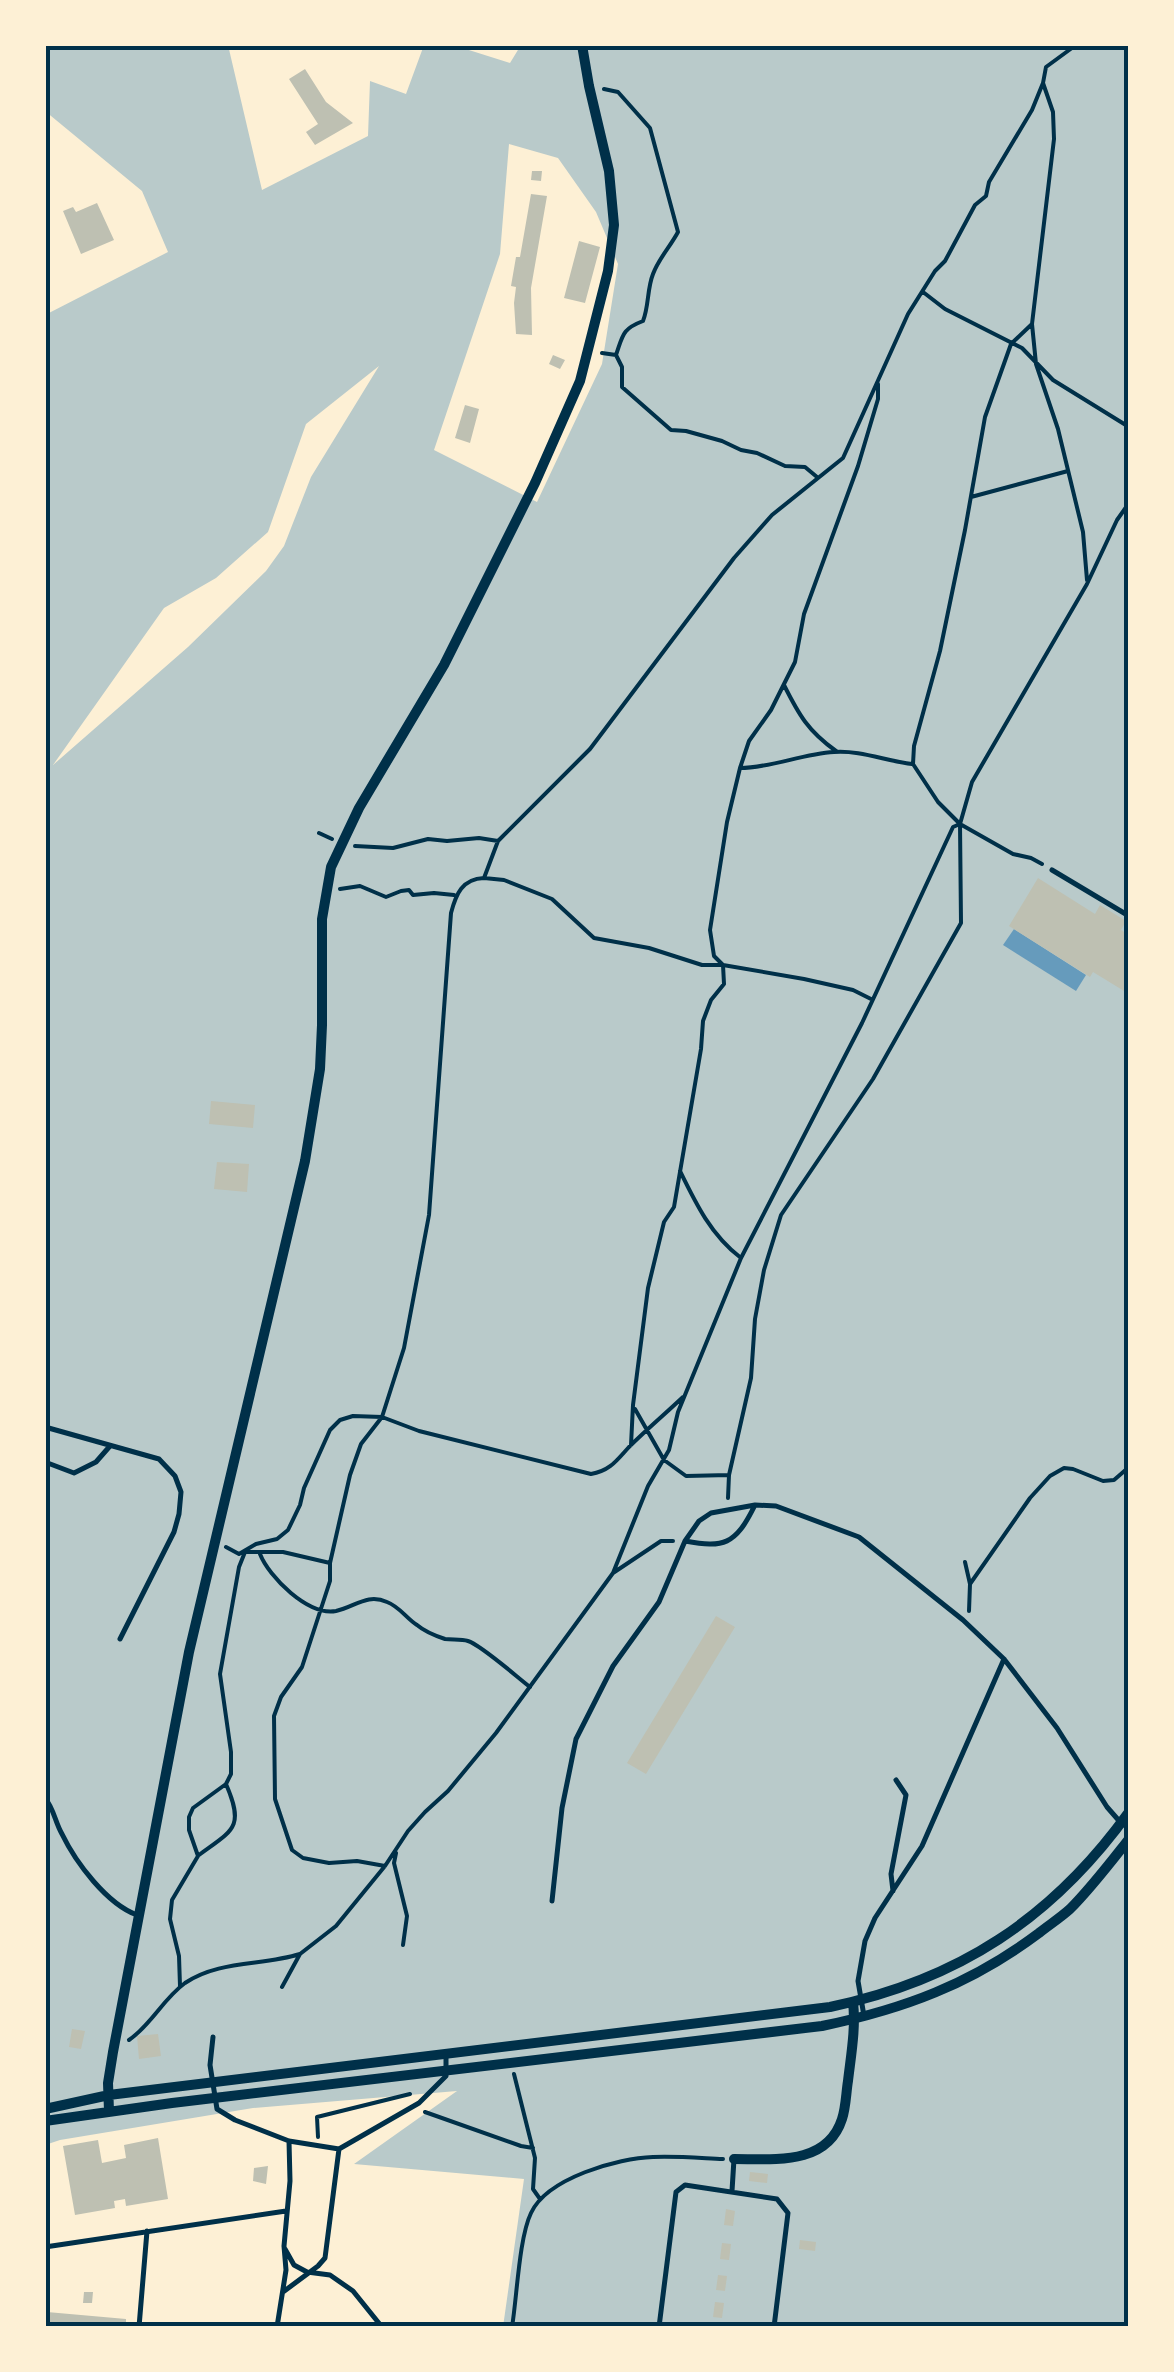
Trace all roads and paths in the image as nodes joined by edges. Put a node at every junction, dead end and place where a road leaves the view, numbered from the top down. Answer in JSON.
{"nodes":[{"id":1,"x":582,"y":45,"type":"edge"},
{"id":2,"x":1076,"y":45,"type":"edge"},
{"id":3,"x":1043,"y":82,"type":"junction"},
{"id":4,"x":588,"y":86,"type":"junction"},
{"id":5,"x":923,"y":292,"type":"junction"},
{"id":6,"x":1032,"y":324,"type":"junction"},
{"id":7,"x":1010,"y":344,"type":"junction"},
{"id":8,"x":589,"y":346,"type":"junction"},
{"id":9,"x":616,"y":355,"type":"junction"},
{"id":10,"x":1036,"y":364,"type":"junction"},
{"id":11,"x":878,"y":379,"type":"junction"},
{"id":12,"x":1129,"y":427,"type":"edge"},
{"id":13,"x":1068,"y":471,"type":"junction"},
{"id":14,"x":818,"y":478,"type":"junction"},
{"id":15,"x":971,"y":497,"type":"junction"},
{"id":16,"x":1129,"y":504,"type":"edge"},
{"id":17,"x":1087,"y":584,"type":"junction"},
{"id":18,"x":784,"y":685,"type":"junction"},
{"id":19,"x":836,"y":751,"type":"junction"},
{"id":20,"x":913,"y":764,"type":"junction"},
{"id":21,"x":740,"y":768,"type":"junction"},
{"id":22,"x":960,"y":824,"type":"junction"},
{"id":23,"x":498,"y":841,"type":"junction"},
{"id":24,"x":340,"y":844,"type":"junction"},
{"id":25,"x":1052,"y":870,"type":"joint"},
{"id":26,"x":484,"y":878,"type":"junction"},
{"id":27,"x":326,"y":888,"type":"junction"},
{"id":28,"x":455,"y":896,"type":"junction"},
{"id":29,"x":1129,"y":916,"type":"edge"},
{"id":30,"x":722,"y":965,"type":"junction"},
{"id":31,"x":872,"y":1000,"type":"junction"},
{"id":32,"x":680,"y":1171,"type":"junction"},
{"id":33,"x":741,"y":1258,"type":"junction"},
{"id":34,"x":686,"y":1394,"type":"junction"},
{"id":35,"x":633,"y":1405,"type":"junction"},
{"id":36,"x":382,"y":1416,"type":"junction"},
{"id":37,"x":45,"y":1427,"type":"edge"},
{"id":38,"x":647,"y":1432,"type":"junction"},
{"id":39,"x":110,"y":1446,"type":"junction"},
{"id":40,"x":631,"y":1446,"type":"junction"},
{"id":41,"x":664,"y":1460,"type":"junction"},
{"id":42,"x":45,"y":1462,"type":"edge"},
{"id":43,"x":1129,"y":1468,"type":"edge"},
{"id":44,"x":729,"y":1475,"type":"junction"},
{"id":45,"x":754,"y":1505,"type":"junction"},
{"id":46,"x":728,"y":1510,"type":"junction"},
{"id":47,"x":685,"y":1540,"type":"junction"},
{"id":48,"x":214,"y":1544,"type":"junction"},
{"id":49,"x":256,"y":1544,"type":"junction"},
{"id":50,"x":245,"y":1552,"type":"junction"},
{"id":51,"x":259,"y":1552,"type":"junction"},
{"id":52,"x":965,"y":1562,"type":"dead end"},
{"id":53,"x":330,"y":1563,"type":"junction"},
{"id":54,"x":613,"y":1574,"type":"junction"},
{"id":55,"x":970,"y":1584,"type":"junction"},
{"id":56,"x":321,"y":1610,"type":"junction"},
{"id":57,"x":963,"y":1620,"type":"junction"},
{"id":58,"x":120,"y":1638,"type":"dead end"},
{"id":59,"x":1004,"y":1659,"type":"junction"},
{"id":60,"x":530,"y":1687,"type":"junction"},
{"id":61,"x":896,"y":1780,"type":"dead end"},
{"id":62,"x":226,"y":1784,"type":"junction"},
{"id":63,"x":45,"y":1798,"type":"edge"},
{"id":64,"x":1129,"y":1812,"type":"edge"},
{"id":65,"x":1125,"y":1826,"type":"edge"},
{"id":66,"x":1129,"y":1839,"type":"edge"},
{"id":67,"x":396,"y":1849,"type":"junction"},
{"id":68,"x":198,"y":1856,"type":"junction"},
{"id":69,"x":384,"y":1866,"type":"junction"},
{"id":70,"x":894,"y":1891,"type":"junction"},
{"id":71,"x":552,"y":1901,"type":"dead end"},
{"id":72,"x":140,"y":1916,"type":"junction"},
{"id":73,"x":402,"y":1945,"type":"dead end"},
{"id":74,"x":300,"y":1954,"type":"junction"},
{"id":75,"x":180,"y":1986,"type":"junction"},
{"id":76,"x":282,"y":1987,"type":"dead end"},
{"id":77,"x":856,"y":2002,"type":"junction"},
{"id":78,"x":860,"y":2018,"type":"junction"},
{"id":79,"x":213,"y":2037,"type":"dead end"},
{"id":80,"x":127,"y":2040,"type":"dead end"},
{"id":81,"x":446,"y":2055,"type":"junction"},
{"id":82,"x":513,"y":2070,"type":"dead end"},
{"id":83,"x":446,"y":2071,"type":"junction"},
{"id":84,"x":212,"y":2082,"type":"junction"},
{"id":85,"x":406,"y":2083,"type":"dead end"},
{"id":86,"x":109,"y":2095,"type":"junction"},
{"id":87,"x":215,"y":2098,"type":"junction"},
{"id":88,"x":45,"y":2109,"type":"edge"},
{"id":89,"x":109,"y":2111,"type":"junction"},
{"id":90,"x":425,"y":2112,"type":"dead end"},
{"id":91,"x":45,"y":2120,"type":"edge"},
{"id":92,"x":289,"y":2142,"type":"junction"},
{"id":93,"x":319,"y":2146,"type":"junction"},
{"id":94,"x":532,"y":2148,"type":"junction"},
{"id":95,"x":339,"y":2150,"type":"junction"},
{"id":96,"x":734,"y":2159,"type":"junction"},
{"id":97,"x":732,"y":2192,"type":"junction"},
{"id":98,"x":540,"y":2199,"type":"junction"},
{"id":99,"x":286,"y":2211,"type":"junction"},
{"id":100,"x":147,"y":2232,"type":"junction"},
{"id":101,"x":284,"y":2246,"type":"junction"},
{"id":102,"x":45,"y":2247,"type":"edge"},
{"id":103,"x":307,"y":2272,"type":"junction"},
{"id":104,"x":281,"y":2294,"type":"junction"},
{"id":105,"x":139,"y":2327,"type":"edge"},
{"id":106,"x":277,"y":2327,"type":"edge"},
{"id":107,"x":382,"y":2327,"type":"edge"},
{"id":108,"x":512,"y":2327,"type":"edge"},
{"id":109,"x":659,"y":2327,"type":"edge"},
{"id":110,"x":774,"y":2327,"type":"edge"}],
"edges":[{"from":1,"to":4,"type":"street"},
{"from":2,"to":3,"type":"path"},
{"from":3,"to":5,"type":"path"},
{"from":3,"to":6,"type":"path"},
{"from":4,"to":8,"type":"street"},
{"from":4,"to":9,"type":"path"},
{"from":5,"to":7,"type":"path"},
{"from":5,"to":11,"type":"path"},
{"from":6,"to":7,"type":"path"},
{"from":6,"to":10,"type":"path"},
{"from":7,"to":10,"type":"path"},
{"from":7,"to":15,"type":"path"},
{"from":8,"to":9,"type":"path"},
{"from":8,"to":24,"type":"street"},
{"from":9,"to":14,"type":"path"},
{"from":10,"to":12,"type":"path"},
{"from":10,"to":13,"type":"path"},
{"from":11,"to":14,"type":"path"},
{"from":11,"to":18,"type":"path"},
{"from":13,"to":15,"type":"path"},
{"from":13,"to":17,"type":"path"},
{"from":14,"to":23,"type":"path"},
{"from":15,"to":20,"type":"path"},
{"from":16,"to":17,"type":"path"},
{"from":17,"to":22,"type":"path"},
{"from":18,"to":19,"type":"path"},
{"from":18,"to":21,"type":"path"},
{"from":19,"to":20,"type":"path"},
{"from":19,"to":21,"type":"path"},
{"from":20,"to":22,"type":"path"},
{"from":21,"to":30,"type":"path"},
{"from":22,"to":25,"type":"path"},
{"from":22,"to":31,"type":"path"},
{"from":22,"to":44,"type":"path"},
{"from":23,"to":24,"type":"path"},
{"from":23,"to":26,"type":"path"},
{"from":24,"to":27,"type":"street"},
{"from":25,"to":29,"type":"lane"},
{"from":26,"to":28,"type":"path"},
{"from":26,"to":30,"type":"path"},
{"from":27,"to":28,"type":"path"},
{"from":27,"to":48,"type":"street"},
{"from":28,"to":36,"type":"path"},
{"from":30,"to":31,"type":"path"},
{"from":30,"to":32,"type":"path"},
{"from":31,"to":33,"type":"path"},
{"from":32,"to":33,"type":"path"},
{"from":32,"to":35,"type":"path"},
{"from":33,"to":34,"type":"path"},
{"from":34,"to":38,"type":"path"},
{"from":34,"to":41,"type":"path"},
{"from":35,"to":38,"type":"path"},
{"from":35,"to":40,"type":"path"},
{"from":36,"to":40,"type":"path"},
{"from":36,"to":49,"type":"path"},
{"from":36,"to":53,"type":"path"},
{"from":37,"to":39,"type":"lane"},
{"from":38,"to":40,"type":"path"},
{"from":38,"to":41,"type":"path"},
{"from":39,"to":42,"type":"lane"},
{"from":39,"to":58,"type":"lane"},
{"from":41,"to":44,"type":"path"},
{"from":41,"to":54,"type":"path"},
{"from":43,"to":55,"type":"path"},
{"from":44,"to":46,"type":"path"},
{"from":45,"to":46,"type":"lane"},
{"from":45,"to":47,"type":"lane"},
{"from":45,"to":57,"type":"lane"},
{"from":46,"to":47,"type":"lane"},
{"from":47,"to":54,"type":"path"},
{"from":47,"to":71,"type":"lane"},
{"from":48,"to":50,"type":"path"},
{"from":48,"to":72,"type":"street"},
{"from":49,"to":50,"type":"path"},
{"from":49,"to":51,"type":"path"},
{"from":50,"to":51,"type":"path"},
{"from":50,"to":62,"type":"path"},
{"from":51,"to":53,"type":"path"},
{"from":51,"to":56,"type":"path"},
{"from":52,"to":55,"type":"path"},
{"from":53,"to":56,"type":"path"},
{"from":54,"to":60,"type":"path"},
{"from":55,"to":57,"type":"path"},
{"from":56,"to":60,"type":"path"},
{"from":56,"to":69,"type":"path"},
{"from":57,"to":59,"type":"lane"},
{"from":59,"to":65,"type":"lane"},
{"from":59,"to":70,"type":"lane"},
{"from":60,"to":67,"type":"path"},
{"from":61,"to":70,"type":"lane"},
{"from":62,"to":68,"type":"path"},
{"from":62,"to":68,"type":"path"},
{"from":63,"to":72,"type":"lane"},
{"from":64,"to":65,"type":"street"},
{"from":65,"to":77,"type":"street"},
{"from":66,"to":78,"type":"street"},
{"from":67,"to":69,"type":"path"},
{"from":67,"to":73,"type":"path"},
{"from":68,"to":75,"type":"path"},
{"from":69,"to":74,"type":"path"},
{"from":70,"to":77,"type":"lane"},
{"from":72,"to":86,"type":"street"},
{"from":74,"to":75,"type":"path"},
{"from":74,"to":76,"type":"path"},
{"from":75,"to":80,"type":"path"},
{"from":77,"to":78,"type":"street"},
{"from":77,"to":81,"type":"street"},
{"from":78,"to":83,"type":"street"},
{"from":78,"to":96,"type":"street"},
{"from":79,"to":84,"type":"lane"},
{"from":81,"to":83,"type":"lane"},
{"from":81,"to":84,"type":"street"},
{"from":82,"to":94,"type":"path"},
{"from":83,"to":87,"type":"street"},
{"from":83,"to":95,"type":"lane"},
{"from":84,"to":86,"type":"street"},
{"from":84,"to":87,"type":"lane"},
{"from":85,"to":93,"type":"path"},
{"from":86,"to":88,"type":"street"},
{"from":86,"to":89,"type":"street"},
{"from":87,"to":89,"type":"street"},
{"from":87,"to":92,"type":"lane"},
{"from":89,"to":91,"type":"street"},
{"from":90,"to":94,"type":"path"},
{"from":92,"to":93,"type":"lane"},
{"from":92,"to":99,"type":"lane"},
{"from":93,"to":95,"type":"lane"},
{"from":94,"to":98,"type":"path"},
{"from":95,"to":103,"type":"lane"},
{"from":96,"to":97,"type":"lane"},
{"from":96,"to":98,"type":"path"},
{"from":97,"to":109,"type":"lane"},
{"from":97,"to":110,"type":"lane"},
{"from":98,"to":108,"type":"path"},
{"from":99,"to":100,"type":"lane"},
{"from":99,"to":101,"type":"lane"},
{"from":100,"to":102,"type":"lane"},
{"from":100,"to":105,"type":"lane"},
{"from":101,"to":103,"type":"lane"},
{"from":101,"to":104,"type":"lane"},
{"from":103,"to":104,"type":"lane"},
{"from":103,"to":107,"type":"lane"},
{"from":104,"to":106,"type":"lane"}]}
